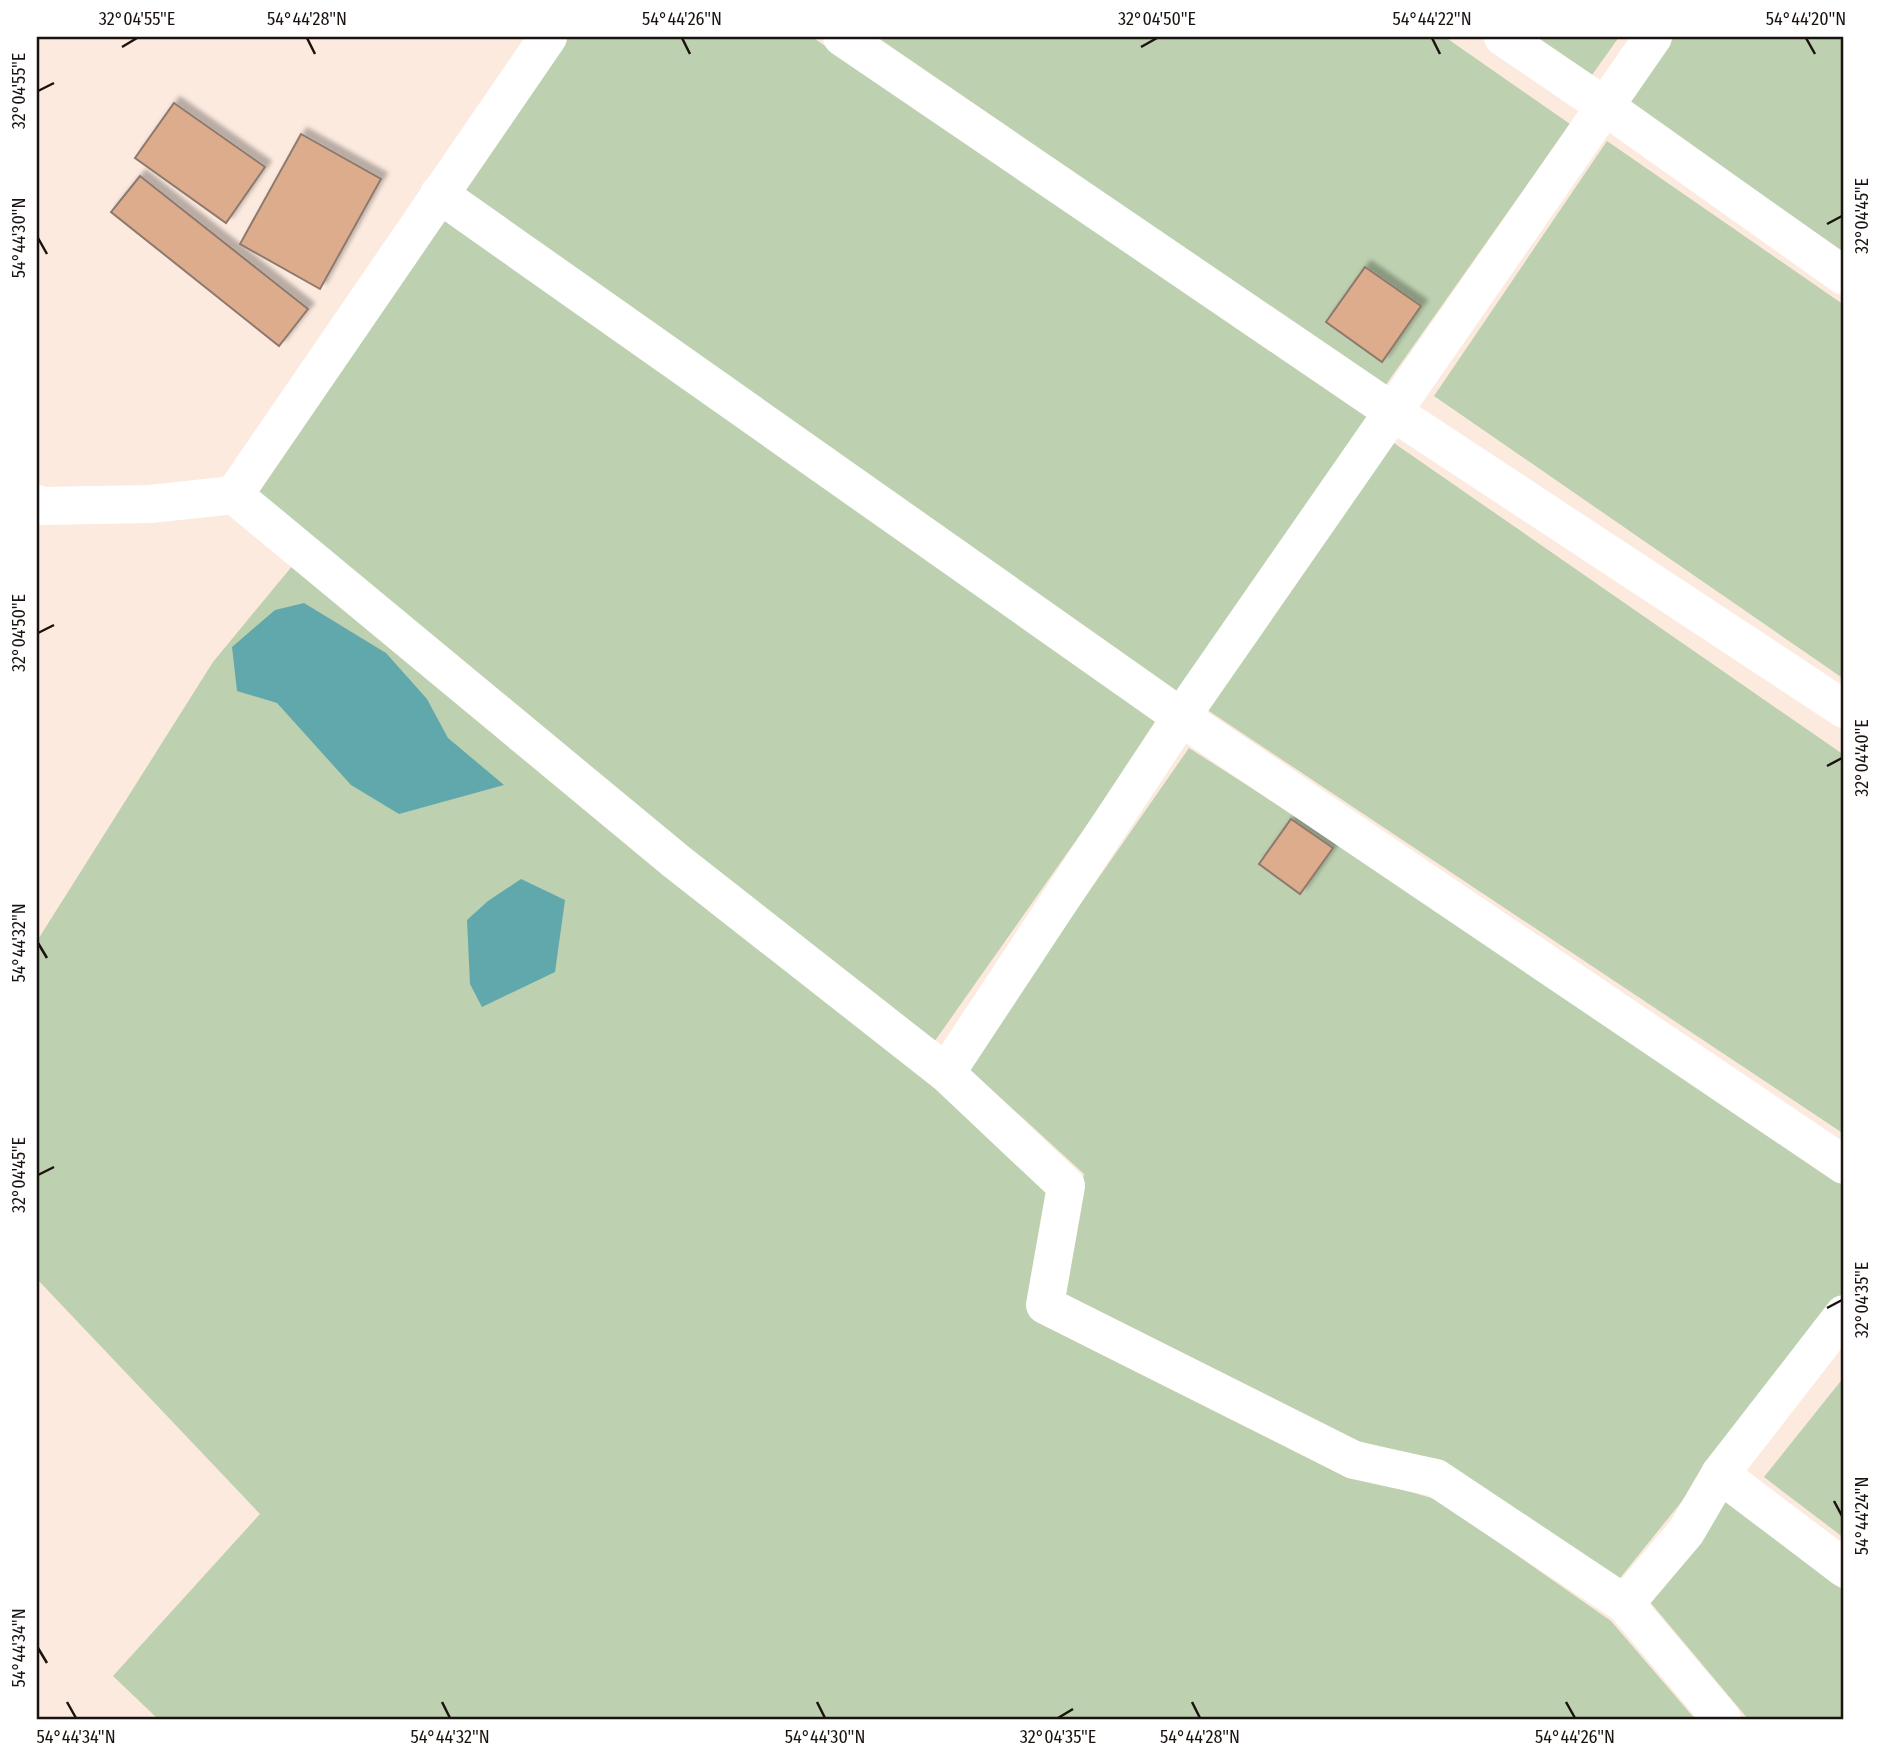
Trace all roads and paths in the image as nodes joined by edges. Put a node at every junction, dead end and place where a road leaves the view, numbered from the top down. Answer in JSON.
{"nodes":[{"id":1,"x":548,"y":37,"type":"edge"},
{"id":2,"x":842,"y":37,"type":"edge"},
{"id":3,"x":1503,"y":37,"type":"edge"},
{"id":4,"x":1653,"y":37,"type":"edge"},
{"id":5,"x":1606,"y":107,"type":"junction"},
{"id":6,"x":439,"y":194,"type":"junction"},
{"id":7,"x":1844,"y":276,"type":"edge"},
{"id":8,"x":1393,"y":412,"type":"junction"},
{"id":9,"x":234,"y":495,"type":"junction"},
{"id":10,"x":37,"y":504,"type":"edge"},
{"id":11,"x":1844,"y":709,"type":"edge"},
{"id":12,"x":1181,"y":717,"type":"junction"},
{"id":13,"x":946,"y":1073,"type":"junction"},
{"id":14,"x":1844,"y":1165,"type":"edge"},
{"id":15,"x":1844,"y":1314,"type":"edge"},
{"id":16,"x":1720,"y":1474,"type":"junction"},
{"id":17,"x":1844,"y":1568,"type":"edge"},
{"id":18,"x":1625,"y":1604,"type":"junction"},
{"id":19,"x":1722,"y":1719,"type":"edge"}],
"edges":[{"from":1,"to":6,"type":"lane"},
{"from":2,"to":8,"type":"lane"},
{"from":3,"to":5,"type":"lane"},
{"from":4,"to":5,"type":"lane"},
{"from":5,"to":7,"type":"lane"},
{"from":5,"to":8,"type":"lane"},
{"from":6,"to":9,"type":"lane"},
{"from":6,"to":12,"type":"lane"},
{"from":8,"to":11,"type":"lane"},
{"from":8,"to":12,"type":"lane"},
{"from":9,"to":10,"type":"lane"},
{"from":9,"to":13,"type":"lane"},
{"from":12,"to":13,"type":"lane"},
{"from":12,"to":14,"type":"lane"},
{"from":13,"to":18,"type":"lane"},
{"from":15,"to":16,"type":"lane"},
{"from":16,"to":17,"type":"lane"},
{"from":16,"to":18,"type":"lane"},
{"from":18,"to":19,"type":"lane"}]}
